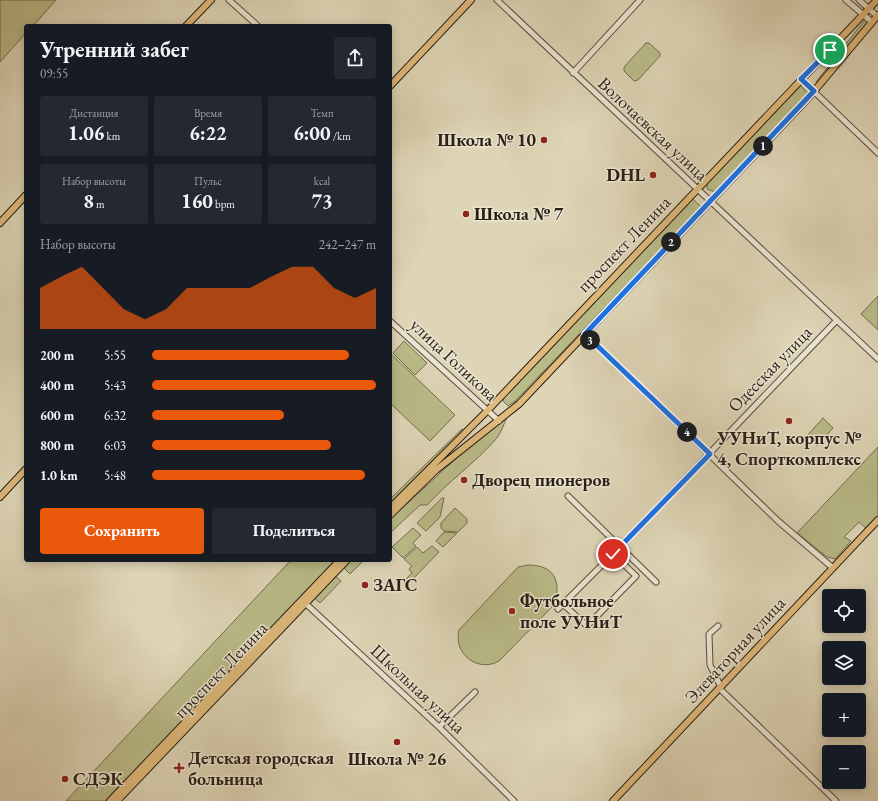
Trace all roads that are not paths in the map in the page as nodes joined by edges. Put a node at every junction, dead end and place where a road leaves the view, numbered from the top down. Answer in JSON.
{"nodes":[{"id":1,"x":211,"y":0,"type":"edge"},
{"id":2,"x":229,"y":0,"type":"edge"},
{"id":3,"x":472,"y":0,"type":"edge"},
{"id":4,"x":497,"y":0,"type":"edge"},
{"id":5,"x":640,"y":0,"type":"edge"},
{"id":6,"x":846,"y":0,"type":"edge"},
{"id":7,"x":859,"y":0,"type":"edge"},
{"id":8,"x":877,"y":0,"type":"edge"},
{"id":9,"x":870,"y":9,"type":"junction"},
{"id":10,"x":864,"y":15,"type":"junction"},
{"id":11,"x":878,"y":15,"type":"edge"},
{"id":12,"x":872,"y":22,"type":"junction"},
{"id":13,"x":188,"y":24,"type":"edge"},
{"id":14,"x":256,"y":24,"type":"edge"},
{"id":15,"x":573,"y":73,"type":"junction"},
{"id":16,"x":801,"y":79,"type":"junction"},
{"id":17,"x":392,"y":84,"type":"edge"},
{"id":18,"x":814,"y":91,"type":"junction"},
{"id":19,"x":878,"y":153,"type":"edge"},
{"id":20,"x":697,"y":189,"type":"junction"},
{"id":21,"x":24,"y":197,"type":"edge"},
{"id":22,"x":710,"y":201,"type":"junction"},
{"id":23,"x":0,"y":223,"type":"edge"},
{"id":24,"x":836,"y":320,"type":"junction"},
{"id":25,"x":392,"y":323,"type":"edge"},
{"id":26,"x":585,"y":334,"type":"junction"},
{"id":27,"x":878,"y":359,"type":"edge"},
{"id":28,"x":488,"y":410,"type":"junction"},
{"id":29,"x":499,"y":421,"type":"junction"},
{"id":30,"x":710,"y":454,"type":"junction"},
{"id":31,"x":24,"y":471,"type":"edge"},
{"id":32,"x":0,"y":496,"type":"edge"},
{"id":33,"x":568,"y":496,"type":"dead end"},
{"id":34,"x":392,"y":506,"type":"edge"},
{"id":35,"x":392,"y":513,"type":"edge"},
{"id":36,"x":878,"y":520,"type":"edge"},
{"id":37,"x":619,"y":548,"type":"junction"},
{"id":38,"x":613,"y":554,"type":"junction"},
{"id":39,"x":338,"y":562,"type":"edge"},
{"id":40,"x":345,"y":562,"type":"edge"},
{"id":41,"x":833,"y":568,"type":"junction"},
{"id":42,"x":656,"y":582,"type":"dead end"},
{"id":43,"x":304,"y":602,"type":"junction"},
{"id":44,"x":563,"y":604,"type":"junction"},
{"id":45,"x":558,"y":609,"type":"dead end"},
{"id":46,"x":718,"y":626,"type":"dead end"},
{"id":47,"x":720,"y":688,"type":"junction"},
{"id":48,"x":475,"y":692,"type":"dead end"},
{"id":49,"x":439,"y":727,"type":"junction"},
{"id":50,"x":110,"y":801,"type":"edge"},
{"id":51,"x":118,"y":801,"type":"edge"},
{"id":52,"x":514,"y":801,"type":"edge"},
{"id":53,"x":613,"y":801,"type":"edge"},
{"id":54,"x":836,"y":801,"type":"edge"}],
"edges":[{"from":1,"to":13,"type":"main road"},
{"from":2,"to":14,"type":"street"},
{"from":3,"to":17,"type":"main road"},
{"from":4,"to":15,"type":"street","name":"Волочаевская улица"},
{"from":5,"to":15,"type":"street"},
{"from":6,"to":10,"type":"street"},
{"from":7,"to":9,"type":"street"},
{"from":8,"to":9,"type":"main road","name":"проспект Ленина"},
{"from":9,"to":10,"type":"main road","name":"проспект Ленина"},
{"from":9,"to":11,"type":"street"},
{"from":10,"to":12,"type":"street"},
{"from":10,"to":16,"type":"main road","name":"проспект Ленина"},
{"from":11,"to":12,"type":"main road","name":"проспект Ленина"},
{"from":12,"to":18,"type":"main road","name":"проспект Ленина"},
{"from":15,"to":20,"type":"street","name":"Волочаевская улица"},
{"from":16,"to":18,"type":"street"},
{"from":16,"to":20,"type":"main road","name":"проспект Ленина"},
{"from":18,"to":19,"type":"street"},
{"from":18,"to":22,"type":"main road","name":"проспект Ленина"},
{"from":20,"to":22,"type":"street","name":"Волочаевская улица"},
{"from":20,"to":28,"type":"main road","name":"проспект Ленина"},
{"from":21,"to":23,"type":"main road"},
{"from":22,"to":24,"type":"street","name":"Волочаевская улица"},
{"from":22,"to":26,"type":"main road","name":"проспект Ленина"},
{"from":24,"to":27,"type":"street","name":"Волочаевская улица"},
{"from":24,"to":30,"type":"street","name":"Одесская улица"},
{"from":25,"to":28,"type":"street","name":"улица Голикова"},
{"from":26,"to":29,"type":"main road","name":"проспект Ленина"},
{"from":26,"to":30,"type":"street"},
{"from":28,"to":29,"type":"street","name":"улица Голикова"},
{"from":28,"to":34,"type":"main road","name":"проспект Ленина"},
{"from":29,"to":35,"type":"main road","name":"проспект Ленина"},
{"from":30,"to":37,"type":"street","name":"Одесская улица"},
{"from":30,"to":41,"type":"street"},
{"from":31,"to":32,"type":"main road"},
{"from":33,"to":37,"type":"street"},
{"from":36,"to":41,"type":"main road","name":"Элеваторная улица"},
{"from":37,"to":38,"type":"street","name":"Одесская улица"},
{"from":37,"to":42,"type":"street"},
{"from":38,"to":44,"type":"street","name":"Одесская улица"},
{"from":38,"to":44,"type":"street"},
{"from":39,"to":43,"type":"main road","name":"проспект Ленина"},
{"from":40,"to":43,"type":"main road","name":"проспект Ленина"},
{"from":41,"to":47,"type":"main road","name":"Элеваторная улица"},
{"from":43,"to":49,"type":"street","name":"Школьная улица"},
{"from":43,"to":50,"type":"main road","name":"проспект Ленина"},
{"from":43,"to":51,"type":"main road","name":"проспект Ленина"},
{"from":44,"to":45,"type":"street","name":"Одесская улица"},
{"from":46,"to":47,"type":"street"},
{"from":47,"to":53,"type":"main road","name":"Элеваторная улица"},
{"from":47,"to":54,"type":"street"},
{"from":48,"to":49,"type":"street"},
{"from":49,"to":52,"type":"street","name":"Школьная улица"}]}
